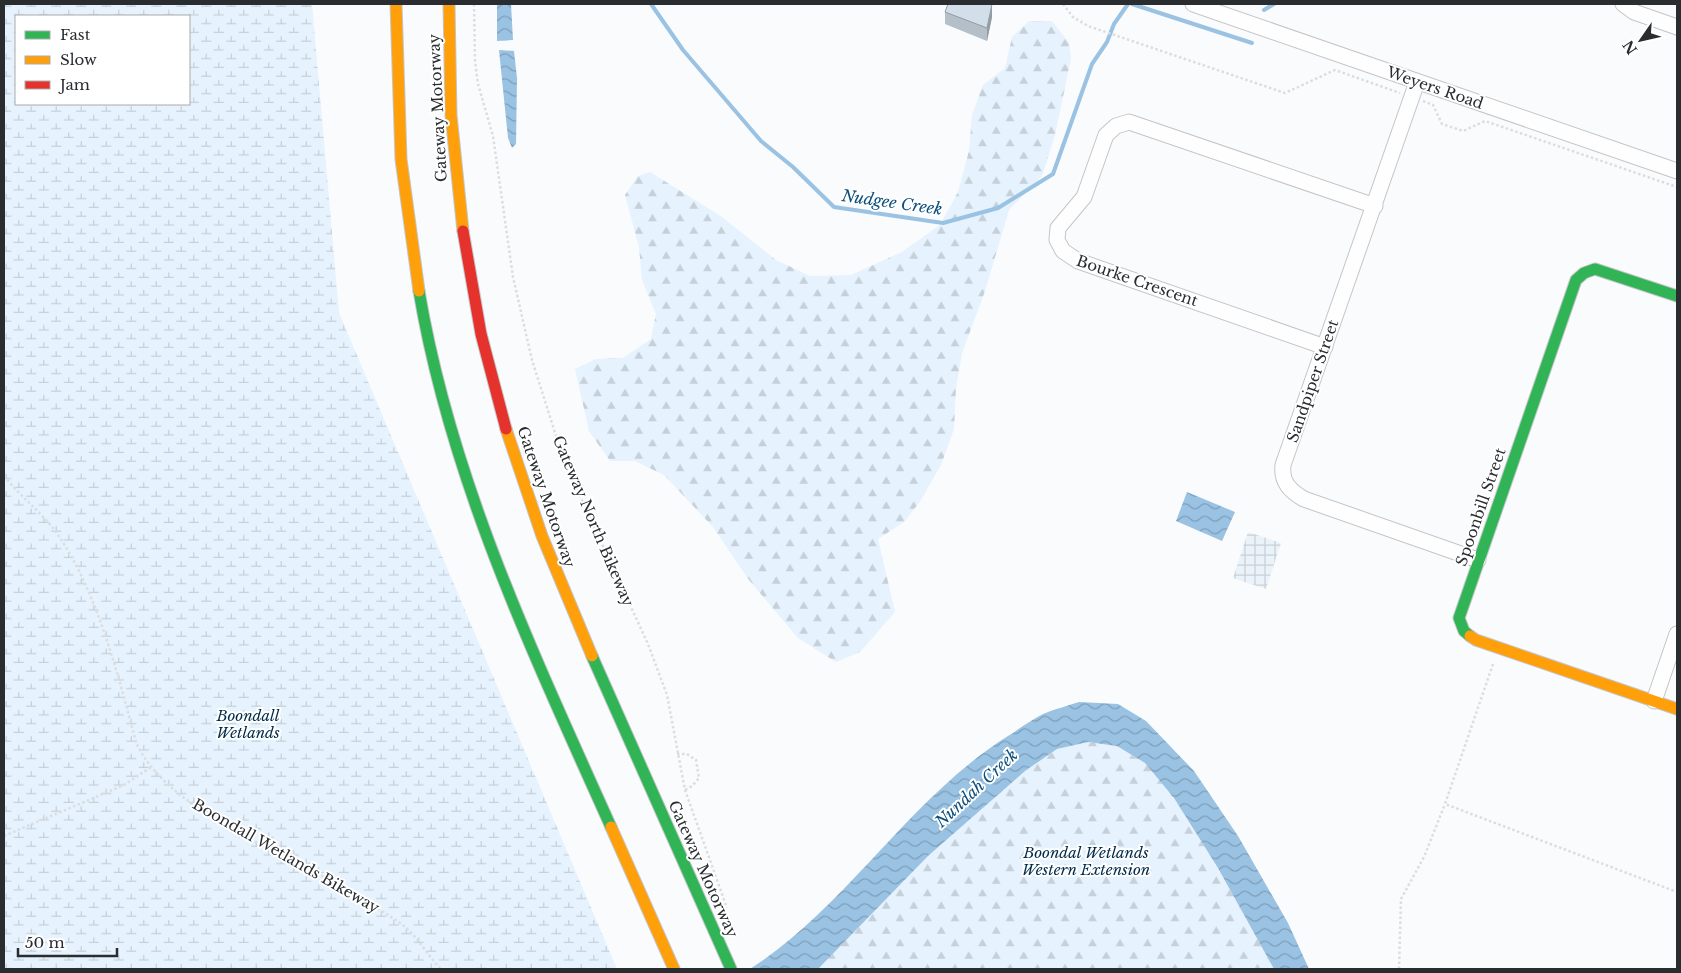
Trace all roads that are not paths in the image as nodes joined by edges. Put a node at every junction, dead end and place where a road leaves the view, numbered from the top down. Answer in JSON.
{"nodes":[{"id":1,"x":396,"y":4,"type":"edge"},
{"id":2,"x":449,"y":4,"type":"edge"},
{"id":3,"x":1193,"y":4,"type":"edge"},
{"id":4,"x":1623,"y":4,"type":"edge"},
{"id":5,"x":1677,"y":27,"type":"edge"},
{"id":6,"x":1417,"y":82,"type":"junction"},
{"id":7,"x":1677,"y":170,"type":"edge"},
{"id":8,"x":1375,"y":206,"type":"junction"},
{"id":9,"x":1677,"y":296,"type":"edge"},
{"id":10,"x":1325,"y":347,"type":"junction"},
{"id":11,"x":1478,"y":560,"type":"junction"},
{"id":12,"x":1677,"y":634,"type":"edge"},
{"id":13,"x":1654,"y":701,"type":"junction"},
{"id":14,"x":1677,"y":709,"type":"edge"},
{"id":15,"x":728,"y":964,"type":"edge"},
{"id":16,"x":674,"y":969,"type":"edge"}],
"edges":[{"from":1,"to":16,"type":"main road"},
{"from":2,"to":15,"type":"main road","name":"Gateway Motorway"},
{"from":3,"to":6,"type":"street","name":"Weyers Road"},
{"from":4,"to":5,"type":"street"},
{"from":6,"to":7,"type":"street","name":"Weyers Road"},
{"from":6,"to":8,"type":"street","name":"Sandpiper Street"},
{"from":8,"to":10,"type":"street","name":"Sandpiper Street"},
{"from":8,"to":10,"type":"street","name":"Bourke Crescent"},
{"from":9,"to":11,"type":"main road","name":"Spoonbill Street"},
{"from":10,"to":11,"type":"street","name":"Sandpiper Street"},
{"from":11,"to":13,"type":"main road","name":"Spoonbill Street"},
{"from":12,"to":13,"type":"street"},
{"from":13,"to":14,"type":"main road","name":"Spoonbill Street"}]}
